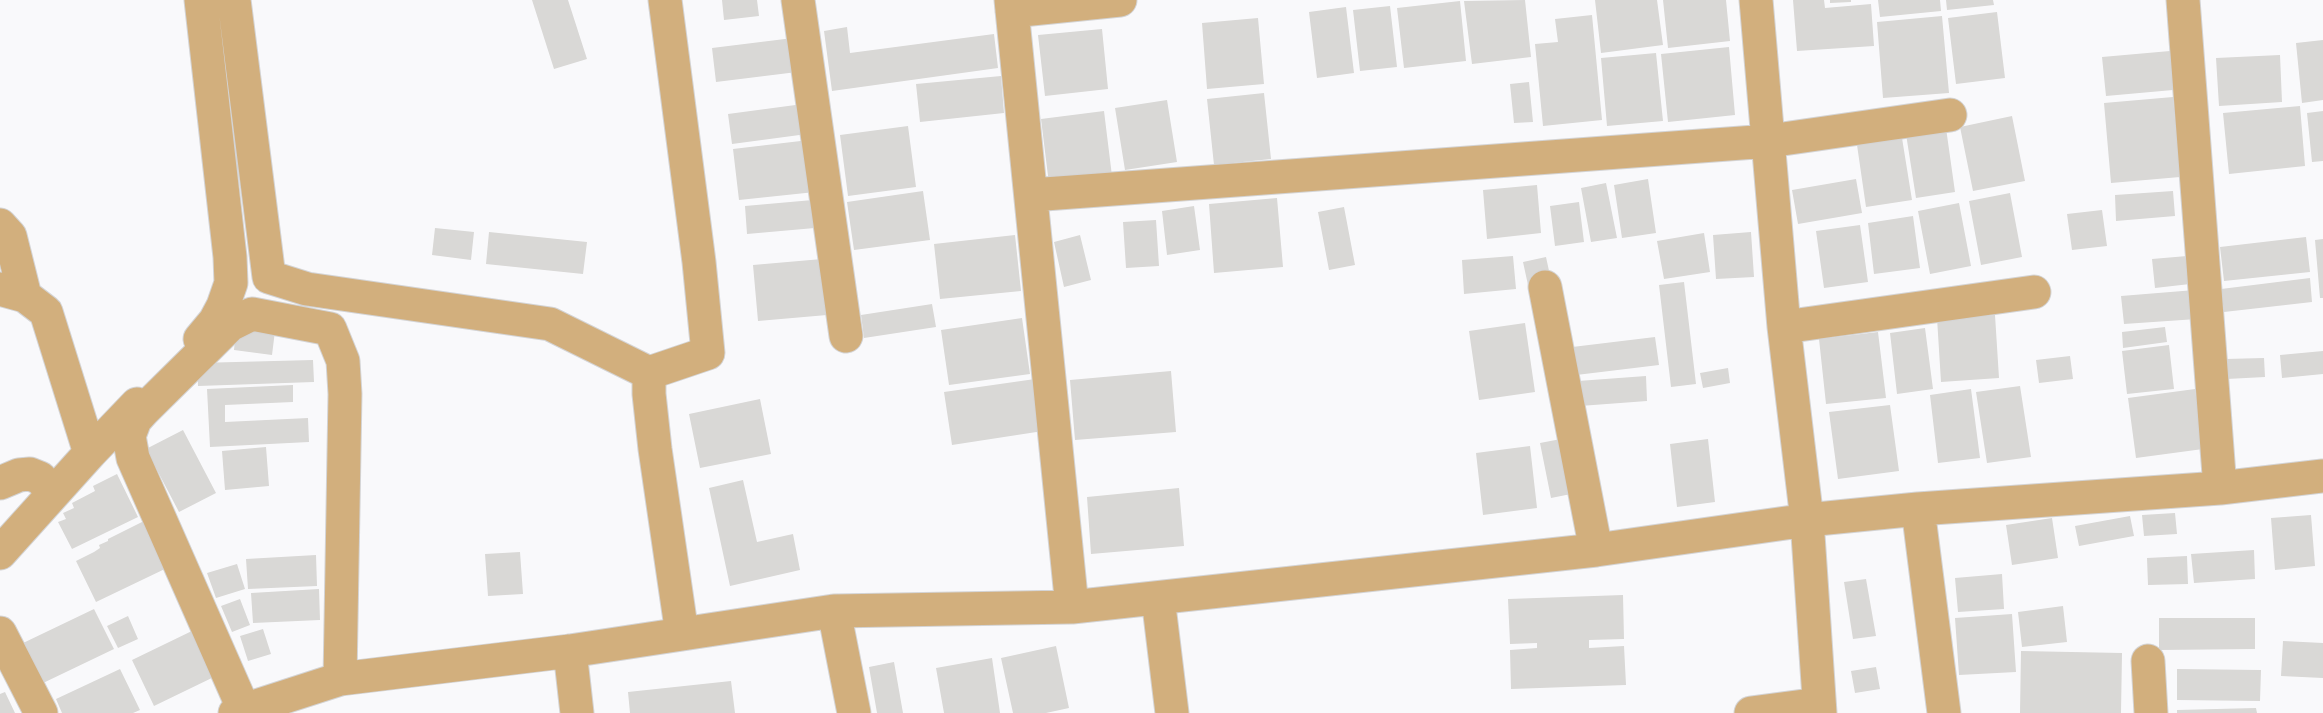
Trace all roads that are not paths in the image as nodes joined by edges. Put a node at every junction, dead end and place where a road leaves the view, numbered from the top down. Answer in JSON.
{"nodes":[{"id":1,"x":201,"y":0,"type":"edge"},
{"id":2,"x":234,"y":0,"type":"edge"},
{"id":3,"x":665,"y":0,"type":"edge"},
{"id":4,"x":798,"y":0,"type":"edge"},
{"id":5,"x":1120,"y":0,"type":"edge"},
{"id":6,"x":1756,"y":0,"type":"edge"},
{"id":7,"x":2183,"y":0,"type":"edge"},
{"id":8,"x":1011,"y":6,"type":"edge"},
{"id":9,"x":1950,"y":115,"type":"dead end"},
{"id":10,"x":1769,"y":141,"type":"junction"},
{"id":11,"x":1031,"y":195,"type":"junction"},
{"id":12,"x":0,"y":225,"type":"edge"},
{"id":13,"x":1545,"y":287,"type":"dead end"},
{"id":14,"x":13,"y":292,"type":"edge"},
{"id":15,"x":2034,"y":292,"type":"dead end"},
{"id":16,"x":1784,"y":327,"type":"junction"},
{"id":17,"x":846,"y":336,"type":"dead end"},
{"id":18,"x":649,"y":373,"type":"junction"},
{"id":19,"x":90,"y":453,"type":"junction"},
{"id":20,"x":2323,"y":476,"type":"edge"},
{"id":21,"x":0,"y":483,"type":"edge"},
{"id":22,"x":2220,"y":488,"type":"junction"},
{"id":23,"x":54,"y":493,"type":"junction"},
{"id":24,"x":1918,"y":509,"type":"junction"},
{"id":25,"x":1807,"y":520,"type":"junction"},
{"id":26,"x":1596,"y":550,"type":"junction"},
{"id":27,"x":0,"y":553,"type":"edge"},
{"id":28,"x":1158,"y":598,"type":"junction"},
{"id":29,"x":1072,"y":607,"type":"junction"},
{"id":30,"x":834,"y":611,"type":"junction"},
{"id":31,"x":0,"y":633,"type":"edge"},
{"id":32,"x":682,"y":634,"type":"junction"},
{"id":33,"x":570,"y":651,"type":"junction"},
{"id":34,"x":2148,"y":661,"type":"dead end"},
{"id":35,"x":340,"y":680,"type":"junction"},
{"id":36,"x":1819,"y":708,"type":"edge"},
{"id":37,"x":239,"y":711,"type":"edge"},
{"id":38,"x":41,"y":713,"type":"edge"},
{"id":39,"x":577,"y":713,"type":"edge"},
{"id":40,"x":854,"y":713,"type":"edge"},
{"id":41,"x":1172,"y":713,"type":"edge"},
{"id":42,"x":1751,"y":713,"type":"edge"},
{"id":43,"x":1944,"y":713,"type":"edge"},
{"id":44,"x":2151,"y":713,"type":"edge"}],
"edges":[{"from":1,"to":19,"type":"street"},
{"from":2,"to":18,"type":"street"},
{"from":3,"to":18,"type":"street"},
{"from":4,"to":17,"type":"street"},
{"from":5,"to":8,"type":"street"},
{"from":6,"to":10,"type":"street"},
{"from":7,"to":22,"type":"street"},
{"from":8,"to":11,"type":"street"},
{"from":9,"to":10,"type":"street"},
{"from":10,"to":11,"type":"street"},
{"from":10,"to":16,"type":"street"},
{"from":11,"to":29,"type":"street"},
{"from":12,"to":14,"type":"street"},
{"from":13,"to":26,"type":"street"},
{"from":14,"to":19,"type":"street"},
{"from":15,"to":16,"type":"street"},
{"from":16,"to":25,"type":"street"},
{"from":18,"to":32,"type":"street"},
{"from":19,"to":23,"type":"street"},
{"from":20,"to":22,"type":"street"},
{"from":21,"to":23,"type":"street"},
{"from":22,"to":24,"type":"street"},
{"from":23,"to":27,"type":"street"},
{"from":24,"to":25,"type":"street"},
{"from":24,"to":43,"type":"street"},
{"from":25,"to":26,"type":"street"},
{"from":25,"to":36,"type":"street"},
{"from":26,"to":28,"type":"street"},
{"from":28,"to":29,"type":"street"},
{"from":28,"to":41,"type":"street"},
{"from":29,"to":30,"type":"street"},
{"from":30,"to":32,"type":"street"},
{"from":30,"to":40,"type":"street"},
{"from":31,"to":38,"type":"street"},
{"from":32,"to":33,"type":"street"},
{"from":33,"to":35,"type":"street"},
{"from":33,"to":39,"type":"street"},
{"from":34,"to":44,"type":"street"},
{"from":35,"to":37,"type":"street"},
{"from":35,"to":37,"type":"street"},
{"from":36,"to":42,"type":"street"}]}
